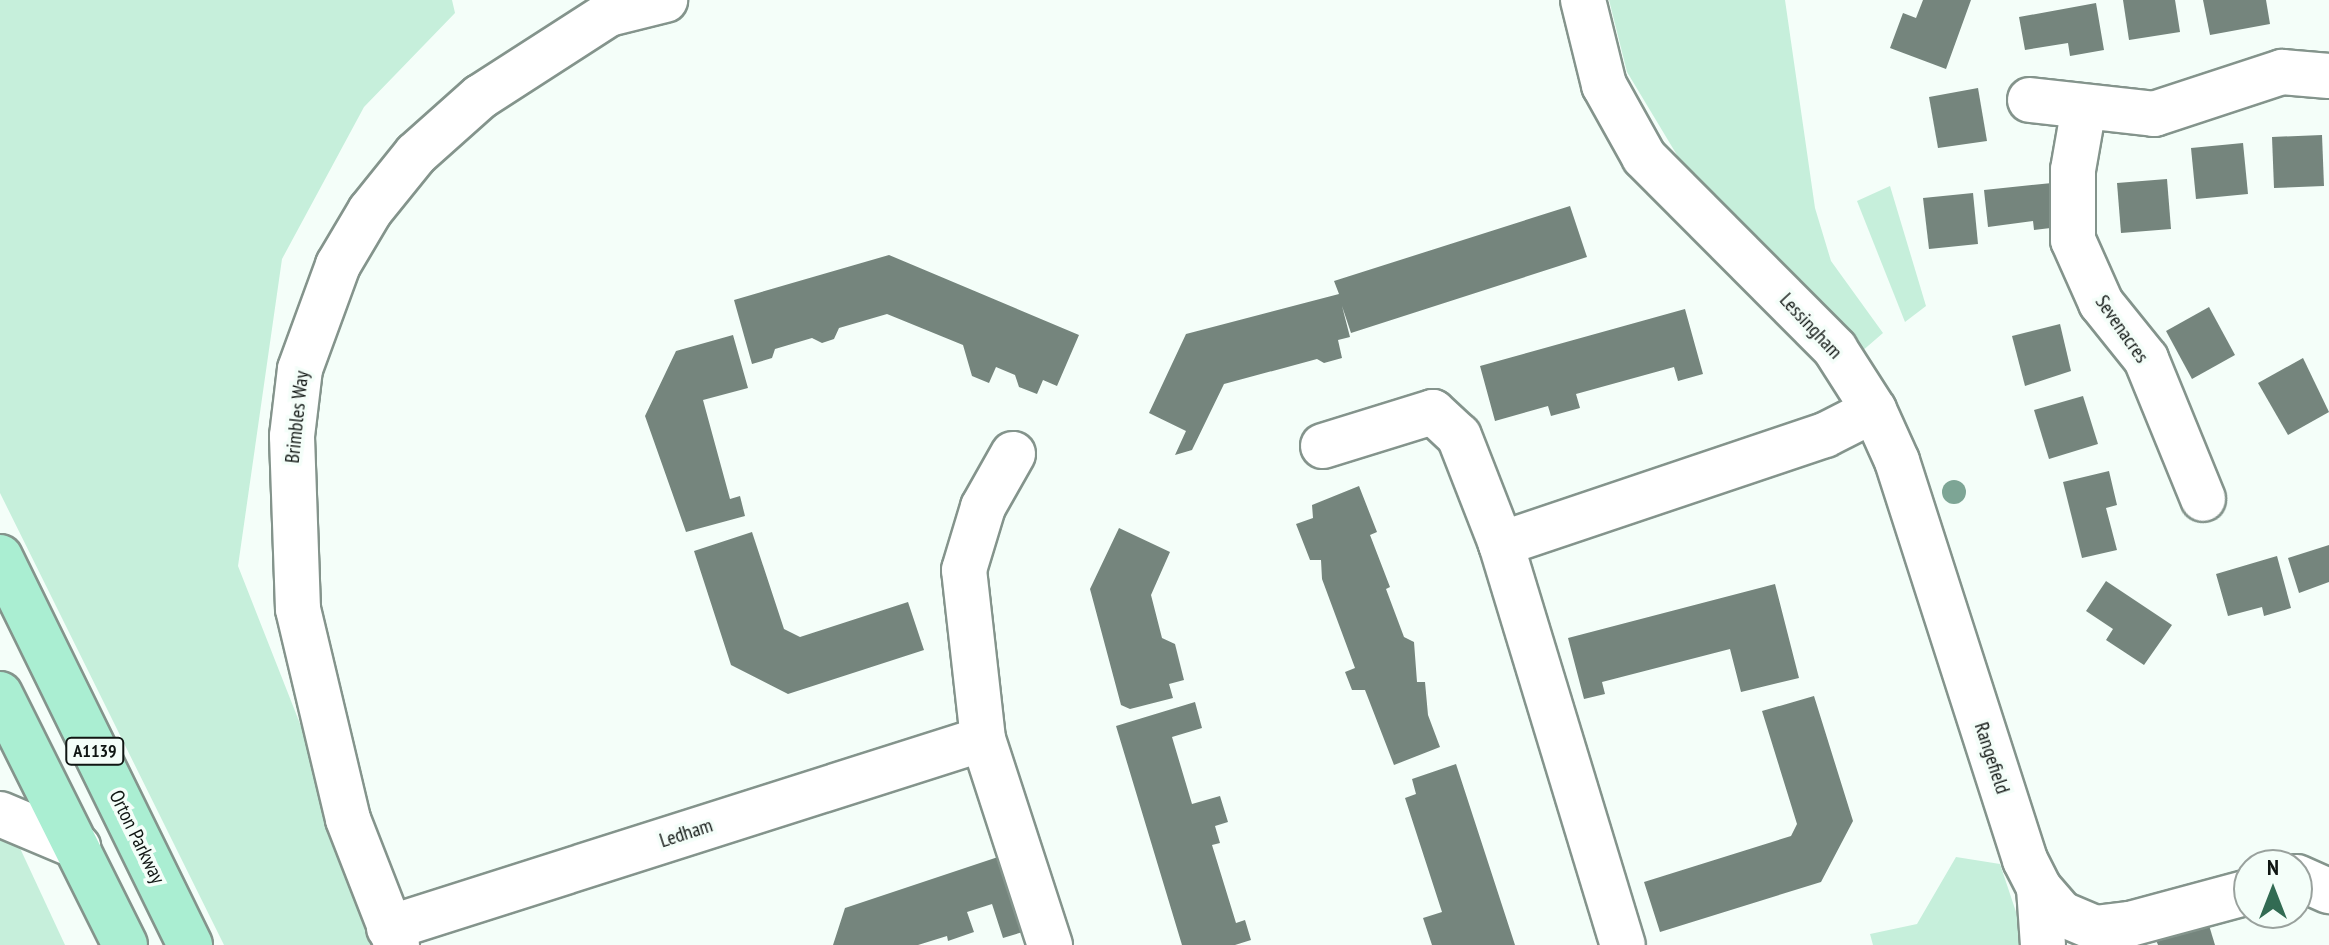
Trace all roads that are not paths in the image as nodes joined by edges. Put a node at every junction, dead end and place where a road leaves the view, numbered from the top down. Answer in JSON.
{"nodes":[{"id":1,"x":665,"y":0,"type":"edge"},
{"id":2,"x":1583,"y":0,"type":"edge"},
{"id":3,"x":606,"y":7,"type":"edge"},
{"id":4,"x":2329,"y":76,"type":"edge"},
{"id":5,"x":2030,"y":100,"type":"dead end"},
{"id":6,"x":2084,"y":107,"type":"junction"},
{"id":7,"x":1874,"y":410,"type":"junction"},
{"id":8,"x":1323,"y":446,"type":"dead end"},
{"id":9,"x":1013,"y":454,"type":"dead end"},
{"id":10,"x":2203,"y":499,"type":"dead end"},
{"id":11,"x":1501,"y":544,"type":"junction"},
{"id":12,"x":0,"y":557,"type":"edge"},
{"id":13,"x":0,"y":694,"type":"edge"},
{"id":14,"x":983,"y":739,"type":"junction"},
{"id":15,"x":0,"y":814,"type":"edge"},
{"id":16,"x":78,"y":847,"type":"junction"},
{"id":17,"x":2039,"y":888,"type":"junction"},
{"id":18,"x":2233,"y":896,"type":"edge"},
{"id":19,"x":393,"y":937,"type":"edge"},
{"id":20,"x":125,"y":945,"type":"edge"},
{"id":21,"x":190,"y":945,"type":"edge"},
{"id":22,"x":1050,"y":945,"type":"edge"},
{"id":23,"x":1623,"y":945,"type":"edge"},
{"id":24,"x":2043,"y":945,"type":"edge"}],
"edges":[{"from":1,"to":3,"type":"street","name":"Brimbles Way"},
{"from":2,"to":7,"type":"street","name":"Lessingham"},
{"from":3,"to":19,"type":"street","name":"Brimbles Way"},
{"from":4,"to":6,"type":"street"},
{"from":5,"to":6,"type":"street"},
{"from":6,"to":10,"type":"street","name":"Sevenacres"},
{"from":7,"to":11,"type":"street"},
{"from":7,"to":17,"type":"street","name":"Rangefield"},
{"from":8,"to":11,"type":"street"},
{"from":9,"to":14,"type":"street"},
{"from":11,"to":23,"type":"street"},
{"from":12,"to":21,"type":"main road","name":"Orton Parkway","number":"A1139"},
{"from":13,"to":16,"type":"main road","number":"A1139"},
{"from":14,"to":19,"type":"street","name":"Ledham"},
{"from":14,"to":22,"type":"street"},
{"from":15,"to":16,"type":"street"},
{"from":16,"to":20,"type":"main road","number":"A1139"},
{"from":17,"to":18,"type":"street","name":"Rangefield"},
{"from":17,"to":24,"type":"street"}]}
